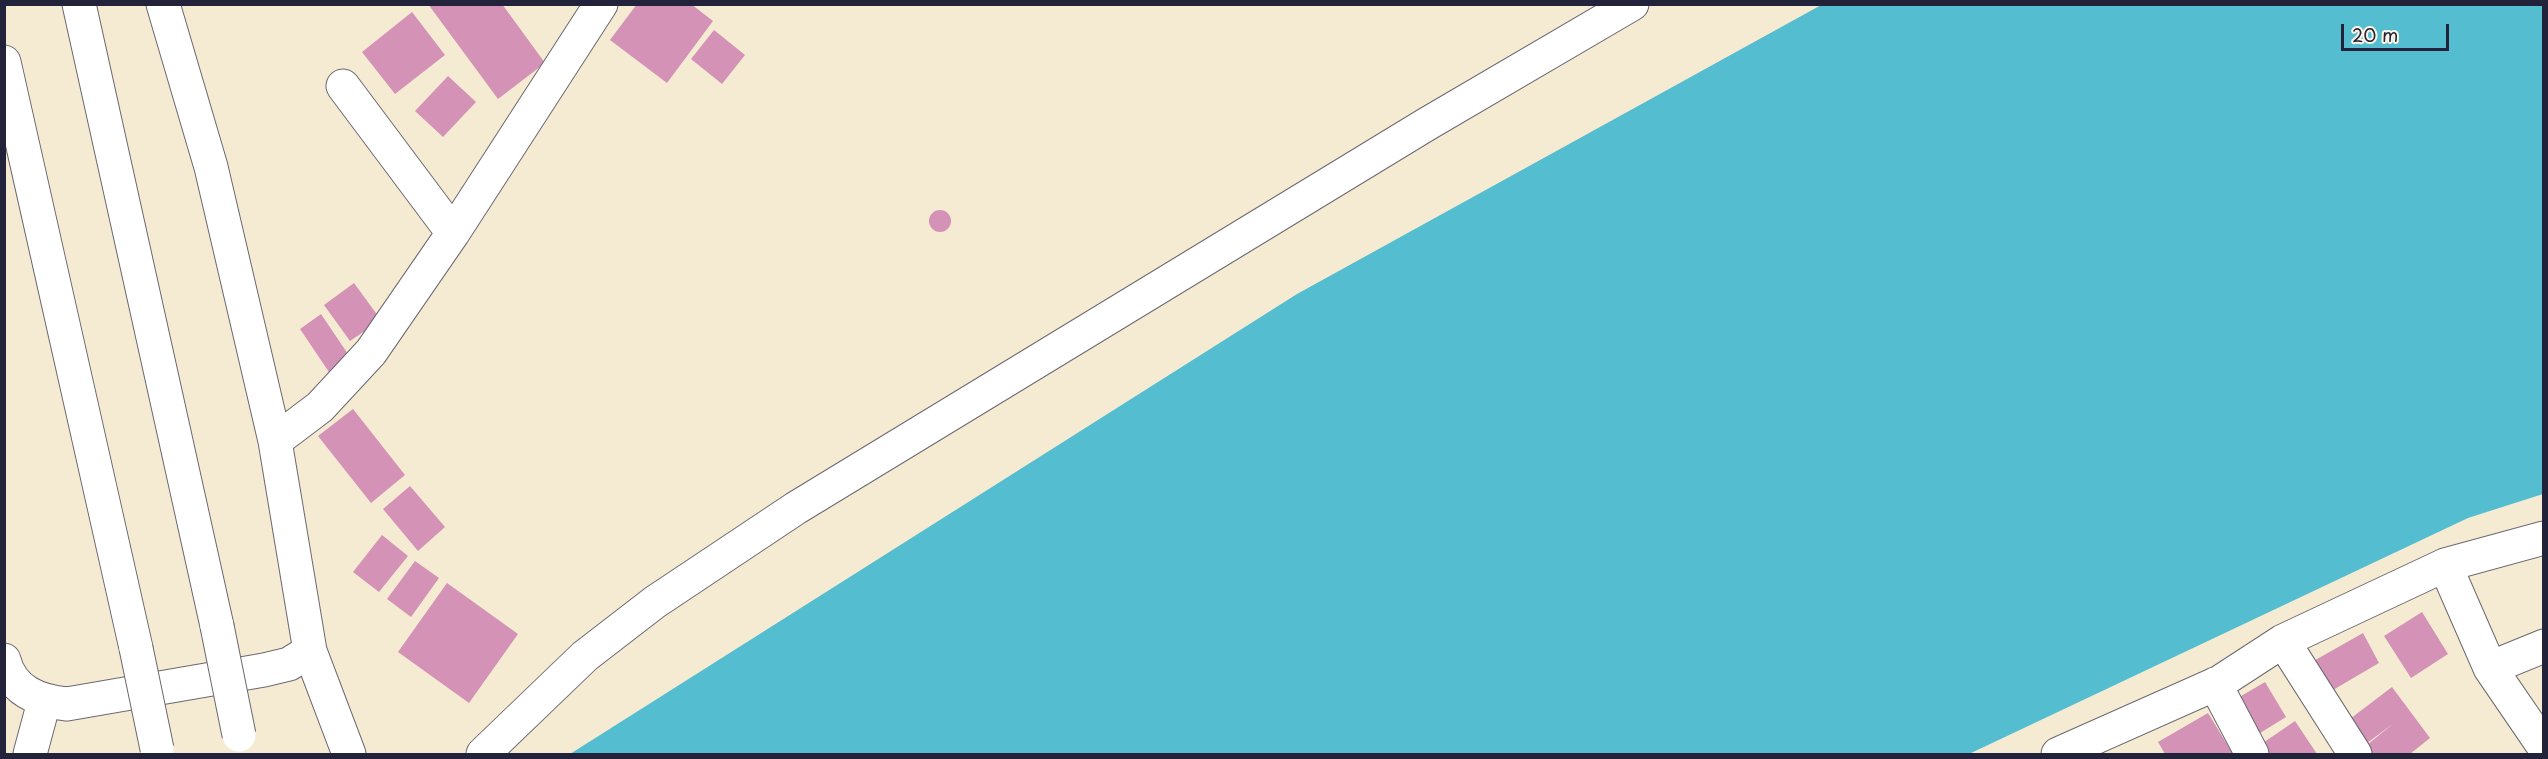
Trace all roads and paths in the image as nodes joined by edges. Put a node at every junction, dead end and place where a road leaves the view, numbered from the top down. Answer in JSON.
{"nodes":[{"id":1,"x":79,"y":4,"type":"edge"},
{"id":2,"x":163,"y":4,"type":"edge"},
{"id":3,"x":601,"y":4,"type":"edge"},
{"id":4,"x":1632,"y":4,"type":"edge"},
{"id":5,"x":4,"y":62,"type":"edge"},
{"id":6,"x":343,"y":86,"type":"dead end"},
{"id":7,"x":453,"y":233,"type":"junction"},
{"id":8,"x":275,"y":441,"type":"junction"},
{"id":9,"x":2544,"y":538,"type":"edge"},
{"id":10,"x":2445,"y":565,"type":"junction"},
{"id":11,"x":2283,"y":641,"type":"junction"},
{"id":12,"x":2544,"y":646,"type":"edge"},
{"id":13,"x":310,"y":651,"type":"junction"},
{"id":14,"x":4,"y":660,"type":"edge"},
{"id":15,"x":2490,"y":668,"type":"junction"},
{"id":16,"x":2215,"y":684,"type":"junction"},
{"id":17,"x":44,"y":702,"type":"junction"},
{"id":18,"x":241,"y":745,"type":"edge"},
{"id":19,"x":2544,"y":747,"type":"edge"},
{"id":20,"x":157,"y":752,"type":"edge"},
{"id":21,"x":30,"y":754,"type":"edge"},
{"id":22,"x":349,"y":754,"type":"edge"},
{"id":23,"x":483,"y":754,"type":"edge"},
{"id":24,"x":2061,"y":754,"type":"edge"},
{"id":25,"x":2252,"y":754,"type":"edge"},
{"id":26,"x":2355,"y":754,"type":"edge"}],
"edges":[{"from":1,"to":18,"type":"main road","bridge":true},
{"from":2,"to":8,"type":"main road"},
{"from":3,"to":7,"type":"main road"},
{"from":4,"to":23,"type":"main road"},
{"from":5,"to":20,"type":"main road","bridge":true},
{"from":6,"to":7,"type":"main road"},
{"from":7,"to":8,"type":"main road"},
{"from":8,"to":13,"type":"main road"},
{"from":9,"to":10,"type":"main road"},
{"from":10,"to":11,"type":"main road"},
{"from":10,"to":15,"type":"main road"},
{"from":11,"to":16,"type":"main road"},
{"from":11,"to":26,"type":"main road"},
{"from":12,"to":15,"type":"main road"},
{"from":13,"to":17,"type":"main road"},
{"from":13,"to":22,"type":"main road"},
{"from":14,"to":17,"type":"main road"},
{"from":15,"to":19,"type":"main road"},
{"from":16,"to":24,"type":"main road"},
{"from":16,"to":25,"type":"main road"},
{"from":17,"to":21,"type":"main road"}]}
